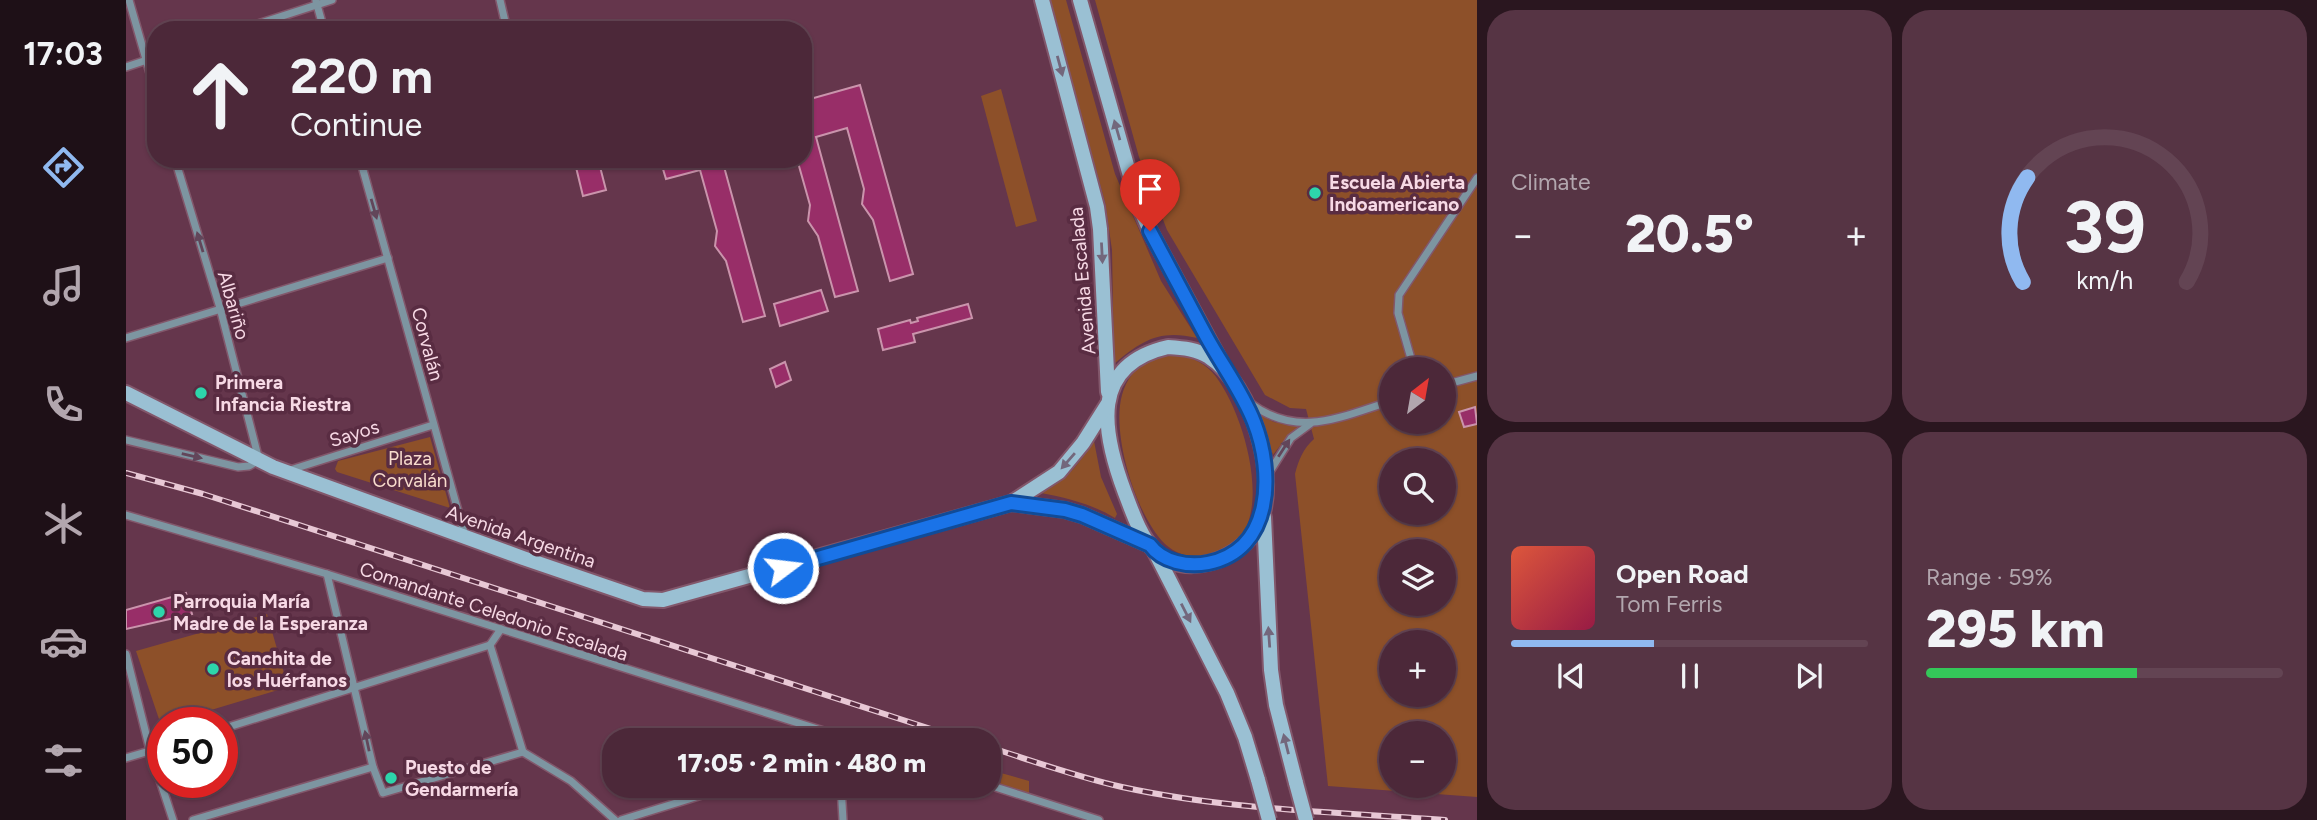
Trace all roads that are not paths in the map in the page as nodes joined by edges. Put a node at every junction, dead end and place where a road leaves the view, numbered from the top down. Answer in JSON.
{"nodes":[{"id":1,"x":129,"y":0,"type":"edge"},
{"id":2,"x":332,"y":0,"type":"edge"},
{"id":3,"x":500,"y":0,"type":"edge"},
{"id":4,"x":1042,"y":0,"type":"edge"},
{"id":5,"x":1080,"y":0,"type":"edge"},
{"id":6,"x":316,"y":2,"type":"edge"},
{"id":7,"x":264,"y":21,"type":"edge"},
{"id":8,"x":321,"y":21,"type":"edge"},
{"id":9,"x":505,"y":21,"type":"edge"},
{"id":10,"x":146,"y":60,"type":"junction"},
{"id":11,"x":147,"y":63,"type":"edge"},
{"id":12,"x":126,"y":66,"type":"edge"},
{"id":13,"x":178,"y":168,"type":"edge"},
{"id":14,"x":363,"y":168,"type":"edge"},
{"id":15,"x":1477,"y":178,"type":"edge"},
{"id":16,"x":388,"y":258,"type":"junction"},
{"id":17,"x":220,"y":308,"type":"junction"},
{"id":18,"x":126,"y":338,"type":"edge"},
{"id":19,"x":1411,"y":357,"type":"edge"},
{"id":20,"x":1225,"y":370,"type":"junction"},
{"id":21,"x":1477,"y":376,"type":"edge"},
{"id":22,"x":1456,"y":382,"type":"edge"},
{"id":23,"x":126,"y":393,"type":"edge"},
{"id":24,"x":1244,"y":399,"type":"junction"},
{"id":25,"x":1108,"y":401,"type":"junction"},
{"id":26,"x":1379,"y":404,"type":"edge"},
{"id":27,"x":1310,"y":424,"type":"junction"},
{"id":28,"x":433,"y":425,"type":"junction"},
{"id":29,"x":126,"y":440,"type":"edge"},
{"id":30,"x":259,"y":460,"type":"junction"},
{"id":31,"x":285,"y":471,"type":"junction"},
{"id":32,"x":1265,"y":480,"type":"junction"},
{"id":33,"x":1011,"y":503,"type":"junction"},
{"id":34,"x":1264,"y":508,"type":"junction"},
{"id":35,"x":126,"y":515,"type":"edge"},
{"id":36,"x":466,"y":537,"type":"junction"},
{"id":37,"x":1153,"y":549,"type":"junction"},
{"id":38,"x":327,"y":574,"type":"junction"},
{"id":39,"x":501,"y":629,"type":"junction"},
{"id":40,"x":491,"y":645,"type":"junction"},
{"id":41,"x":126,"y":654,"type":"edge"},
{"id":42,"x":355,"y":688,"type":"junction"},
{"id":43,"x":238,"y":724,"type":"edge"},
{"id":44,"x":809,"y":728,"type":"edge"},
{"id":45,"x":147,"y":738,"type":"edge"},
{"id":46,"x":147,"y":751,"type":"edge"},
{"id":47,"x":523,"y":752,"type":"junction"},
{"id":48,"x":126,"y":758,"type":"edge"},
{"id":49,"x":373,"y":767,"type":"junction"},
{"id":50,"x":1001,"y":789,"type":"edge"},
{"id":51,"x":166,"y":798,"type":"edge"},
{"id":52,"x":692,"y":798,"type":"edge"},
{"id":53,"x":842,"y":798,"type":"edge"},
{"id":54,"x":1078,"y":818,"type":"edge"},
{"id":55,"x":173,"y":820,"type":"edge"},
{"id":56,"x":193,"y":820,"type":"edge"},
{"id":57,"x":615,"y":820,"type":"edge"},
{"id":58,"x":621,"y":820,"type":"edge"},
{"id":59,"x":843,"y":820,"type":"edge"},
{"id":60,"x":1099,"y":820,"type":"edge"},
{"id":61,"x":1269,"y":820,"type":"edge"},
{"id":62,"x":1306,"y":820,"type":"edge"}],
"edges":[{"from":1,"to":10,"type":"street"},
{"from":2,"to":6,"type":"street"},
{"from":3,"to":9,"type":"street"},
{"from":4,"to":25,"type":"main road","name":"Avenida Escalada","one_way":true},
{"from":20,"to":5,"type":"main road","one_way":true},
{"from":6,"to":7,"type":"street"},
{"from":6,"to":8,"type":"street"},
{"from":10,"to":11,"type":"street"},
{"from":10,"to":12,"type":"street"},
{"from":17,"to":13,"type":"street","name":"Albariño","one_way":true},
{"from":14,"to":16,"type":"street","name":"Corvalán","one_way":true},
{"from":15,"to":19,"type":"street"},
{"from":16,"to":17,"type":"street"},
{"from":16,"to":28,"type":"street","name":"Corvalán"},
{"from":17,"to":18,"type":"street"},
{"from":17,"to":30,"type":"street","name":"Albariño"},
{"from":20,"to":24,"type":"main road"},
{"from":20,"to":25,"type":"main road"},
{"from":21,"to":22,"type":"street"},
{"from":23,"to":30,"type":"main road","name":"Avenida Argentina"},
{"from":24,"to":27,"type":"street"},
{"from":24,"to":32,"type":"main road"},
{"from":25,"to":33,"type":"main road","one_way":true},
{"from":25,"to":37,"type":"main road"},
{"from":26,"to":27,"type":"street"},
{"from":32,"to":27,"type":"street","one_way":true},
{"from":28,"to":31,"type":"street","name":"Sayos"},
{"from":28,"to":36,"type":"street","name":"Corvalán"},
{"from":29,"to":30,"type":"street","one_way":true},
{"from":30,"to":31,"type":"main road","name":"Avenida Argentina"},
{"from":31,"to":36,"type":"main road","name":"Avenida Argentina"},
{"from":32,"to":34,"type":"main road"},
{"from":33,"to":36,"type":"main road","name":"Avenida Argentina"},
{"from":33,"to":37,"type":"main road"},
{"from":34,"to":37,"type":"main road"},
{"from":62,"to":34,"type":"main road","one_way":true,"bridge":true},
{"from":35,"to":38,"type":"street","name":"Comandante Celedonio Escalada"},
{"from":37,"to":61,"type":"main road","one_way":true,"bridge":true},
{"from":38,"to":39,"type":"street","name":"Comandante Celedonio Escalada"},
{"from":38,"to":42,"type":"street"},
{"from":39,"to":40,"type":"street"},
{"from":39,"to":44,"type":"street","name":"Comandante Celedonio Escalada"},
{"from":40,"to":42,"type":"street"},
{"from":40,"to":47,"type":"street"},
{"from":41,"to":45,"type":"street"},
{"from":42,"to":43,"type":"street"},
{"from":49,"to":42,"type":"street","one_way":true},
{"from":46,"to":48,"type":"street"},
{"from":47,"to":49,"type":"street"},
{"from":47,"to":57,"type":"street"},
{"from":49,"to":56,"type":"street"},
{"from":50,"to":54,"type":"street"},
{"from":51,"to":55,"type":"street"},
{"from":52,"to":58,"type":"street"},
{"from":53,"to":59,"type":"street"},
{"from":54,"to":60,"type":"street"}]}
